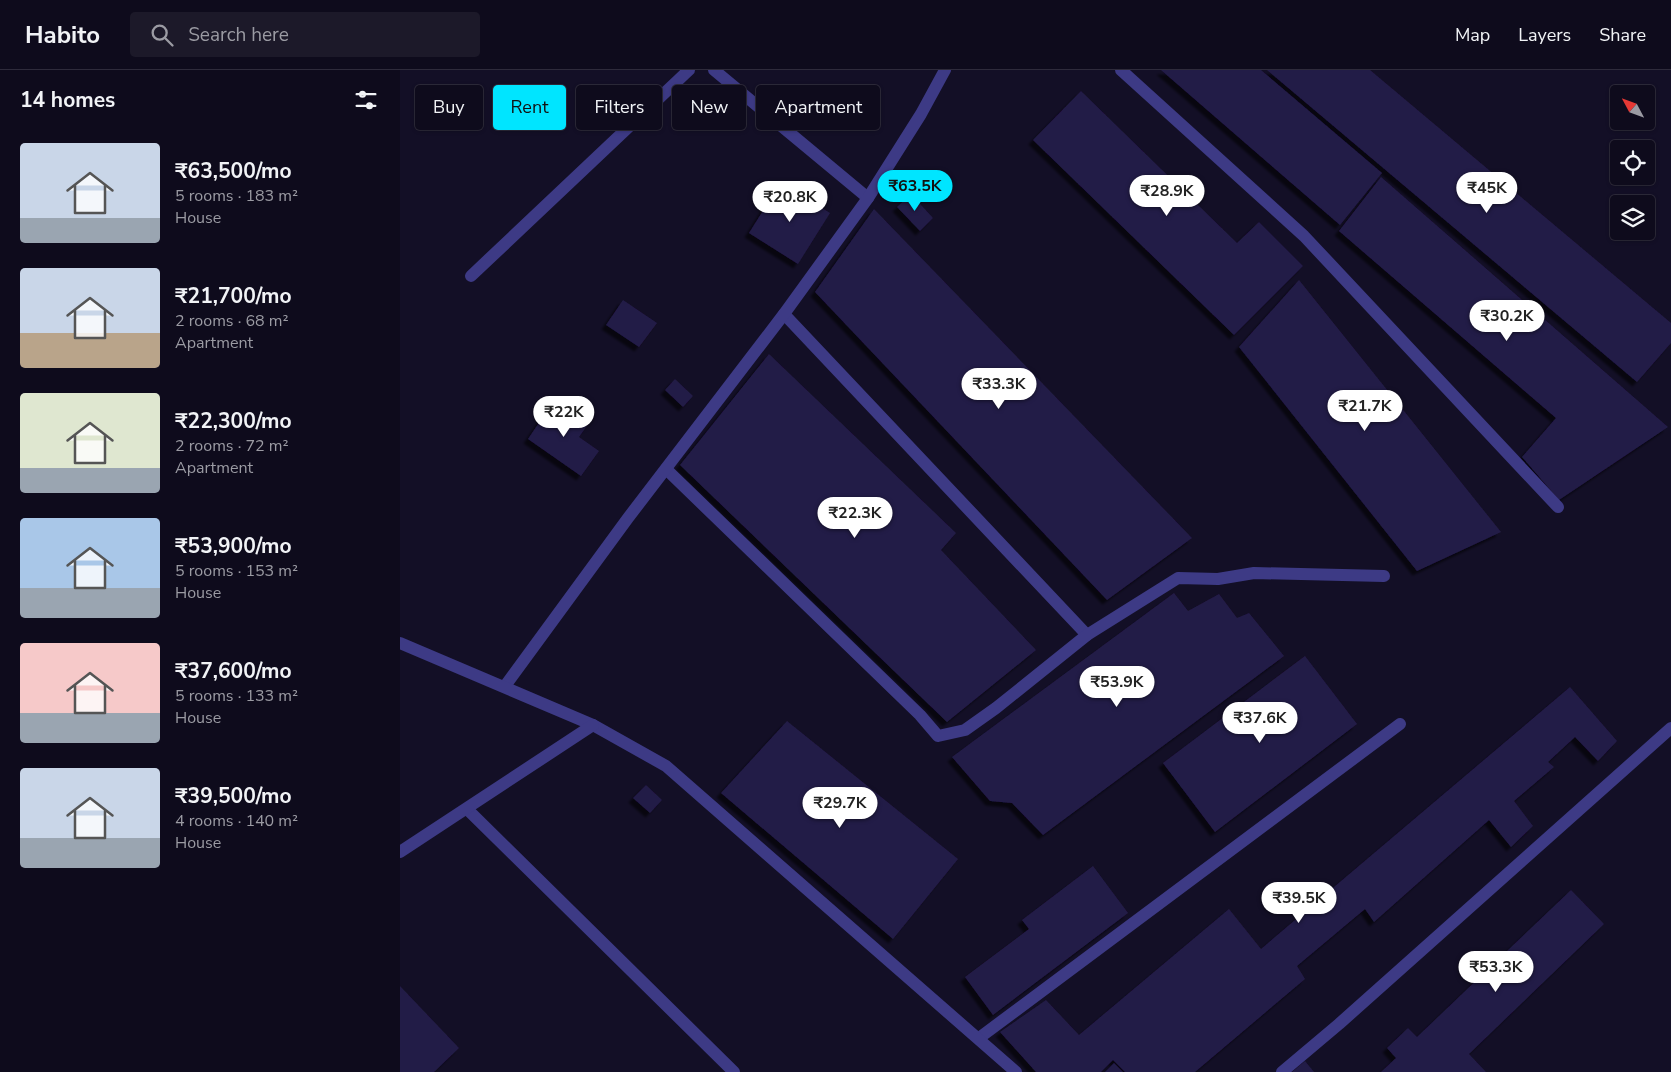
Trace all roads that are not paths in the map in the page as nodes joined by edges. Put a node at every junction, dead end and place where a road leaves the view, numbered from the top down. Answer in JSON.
{"nodes":[{"id":1,"x":689,"y":70,"type":"edge"},
{"id":2,"x":714,"y":70,"type":"edge"},
{"id":3,"x":945,"y":70,"type":"edge"},
{"id":4,"x":1121,"y":70,"type":"edge"},
{"id":5,"x":868,"y":198,"type":"junction"},
{"id":6,"x":471,"y":276,"type":"dead end"},
{"id":7,"x":784,"y":314,"type":"junction"},
{"id":8,"x":666,"y":469,"type":"junction"},
{"id":9,"x":1558,"y":507,"type":"dead end"},
{"id":10,"x":1384,"y":576,"type":"dead end"},
{"id":11,"x":1087,"y":635,"type":"junction"},
{"id":12,"x":400,"y":643,"type":"edge"},
{"id":13,"x":505,"y":686,"type":"junction"},
{"id":14,"x":1400,"y":724,"type":"dead end"},
{"id":15,"x":593,"y":725,"type":"junction"},
{"id":16,"x":1671,"y":728,"type":"edge"},
{"id":17,"x":467,"y":808,"type":"junction"},
{"id":18,"x":400,"y":852,"type":"edge"},
{"id":19,"x":979,"y":1038,"type":"junction"},
{"id":20,"x":734,"y":1072,"type":"edge"},
{"id":21,"x":1016,"y":1072,"type":"edge"},
{"id":22,"x":1282,"y":1072,"type":"edge"}],
"edges":[{"from":1,"to":6,"type":"street"},
{"from":2,"to":5,"type":"street"},
{"from":3,"to":5,"type":"street"},
{"from":4,"to":9,"type":"street"},
{"from":5,"to":7,"type":"street"},
{"from":7,"to":8,"type":"street"},
{"from":7,"to":11,"type":"street"},
{"from":8,"to":11,"type":"street"},
{"from":8,"to":13,"type":"street"},
{"from":10,"to":11,"type":"street"},
{"from":12,"to":13,"type":"street"},
{"from":13,"to":15,"type":"street"},
{"from":14,"to":19,"type":"street"},
{"from":15,"to":17,"type":"street"},
{"from":15,"to":19,"type":"street"},
{"from":16,"to":22,"type":"street"},
{"from":17,"to":18,"type":"street"},
{"from":17,"to":20,"type":"street"},
{"from":19,"to":21,"type":"street"}]}
